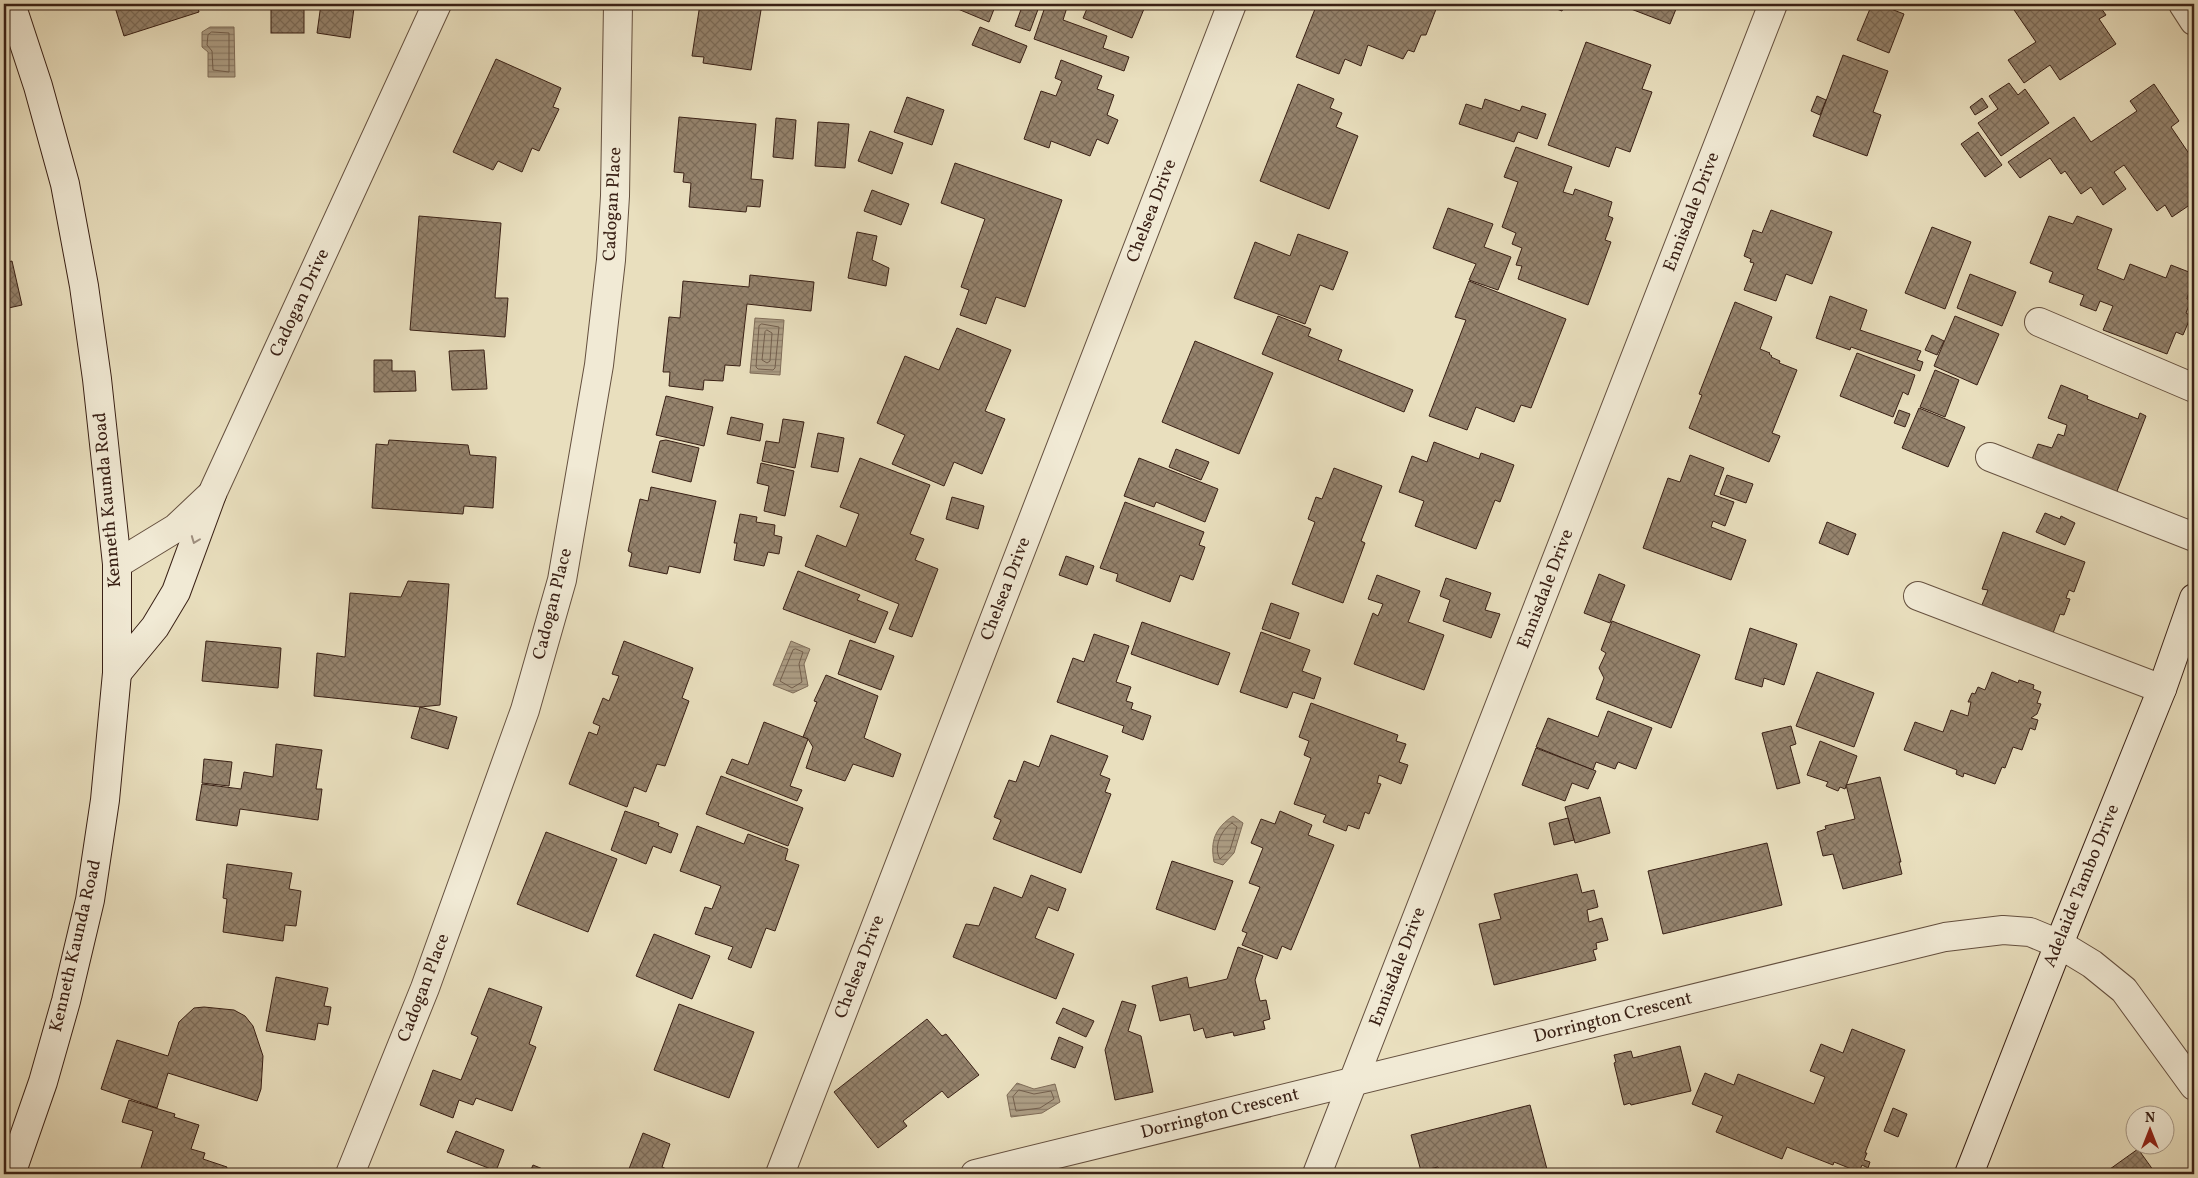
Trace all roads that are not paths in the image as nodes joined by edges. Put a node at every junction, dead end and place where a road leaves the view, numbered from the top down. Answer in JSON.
{"nodes":[{"id":1,"x":11,"y":4,"type":"edge"},
{"id":2,"x":437,"y":4,"type":"edge"},
{"id":3,"x":618,"y":4,"type":"edge"},
{"id":4,"x":1232,"y":4,"type":"edge"},
{"id":5,"x":1773,"y":4,"type":"edge"},
{"id":6,"x":2183,"y":4,"type":"edge"},
{"id":7,"x":2194,"y":21,"type":"edge"},
{"id":8,"x":2039,"y":322,"type":"dead end"},
{"id":9,"x":2194,"y":388,"type":"edge"},
{"id":10,"x":1990,"y":458,"type":"dead end"},
{"id":11,"x":212,"y":494,"type":"junction"},
{"id":12,"x":2194,"y":538,"type":"edge"},
{"id":13,"x":117,"y":564,"type":"junction"},
{"id":14,"x":1918,"y":596,"type":"dead end"},
{"id":15,"x":2194,"y":598,"type":"edge"},
{"id":16,"x":117,"y":673,"type":"junction"},
{"id":17,"x":2162,"y":689,"type":"junction"},
{"id":18,"x":2059,"y":944,"type":"junction"},
{"id":19,"x":1353,"y":1082,"type":"junction"},
{"id":20,"x":2194,"y":1086,"type":"edge"},
{"id":21,"x":11,"y":1174,"type":"edge"},
{"id":22,"x":350,"y":1174,"type":"edge"},
{"id":23,"x":780,"y":1174,"type":"edge"},
{"id":24,"x":974,"y":1174,"type":"edge"},
{"id":25,"x":1317,"y":1174,"type":"edge"},
{"id":26,"x":1969,"y":1174,"type":"edge"}],
"edges":[{"from":1,"to":13,"type":"street","name":"Kenneth Kaunda Road"},
{"from":2,"to":11,"type":"street","name":"Cadogan Drive"},
{"from":3,"to":22,"type":"street","name":"Cadogan Place"},
{"from":4,"to":23,"type":"street","name":"Chelsea Drive"},
{"from":5,"to":19,"type":"street","name":"Ennisdale Drive"},
{"from":6,"to":7,"type":"street"},
{"from":8,"to":9,"type":"street"},
{"from":10,"to":12,"type":"street"},
{"from":11,"to":13,"type":"street","name":"Cadogan Drive"},
{"from":11,"to":16,"type":"street","one_way":true},
{"from":13,"to":16,"type":"street","name":"Kenneth Kaunda Road"},
{"from":14,"to":17,"type":"street"},
{"from":15,"to":17,"type":"street","name":"Adelaide Tambo Drive"},
{"from":16,"to":21,"type":"street","name":"Kenneth Kaunda Road"},
{"from":17,"to":18,"type":"street","name":"Adelaide Tambo Drive"},
{"from":18,"to":19,"type":"street","name":"Dorrington Crescent"},
{"from":18,"to":20,"type":"street","name":"Dorrington Crescent"},
{"from":18,"to":26,"type":"street","name":"Adelaide Tambo Drive"},
{"from":19,"to":24,"type":"street","name":"Dorrington Crescent"},
{"from":19,"to":25,"type":"street","name":"Ennisdale Drive"}]}
